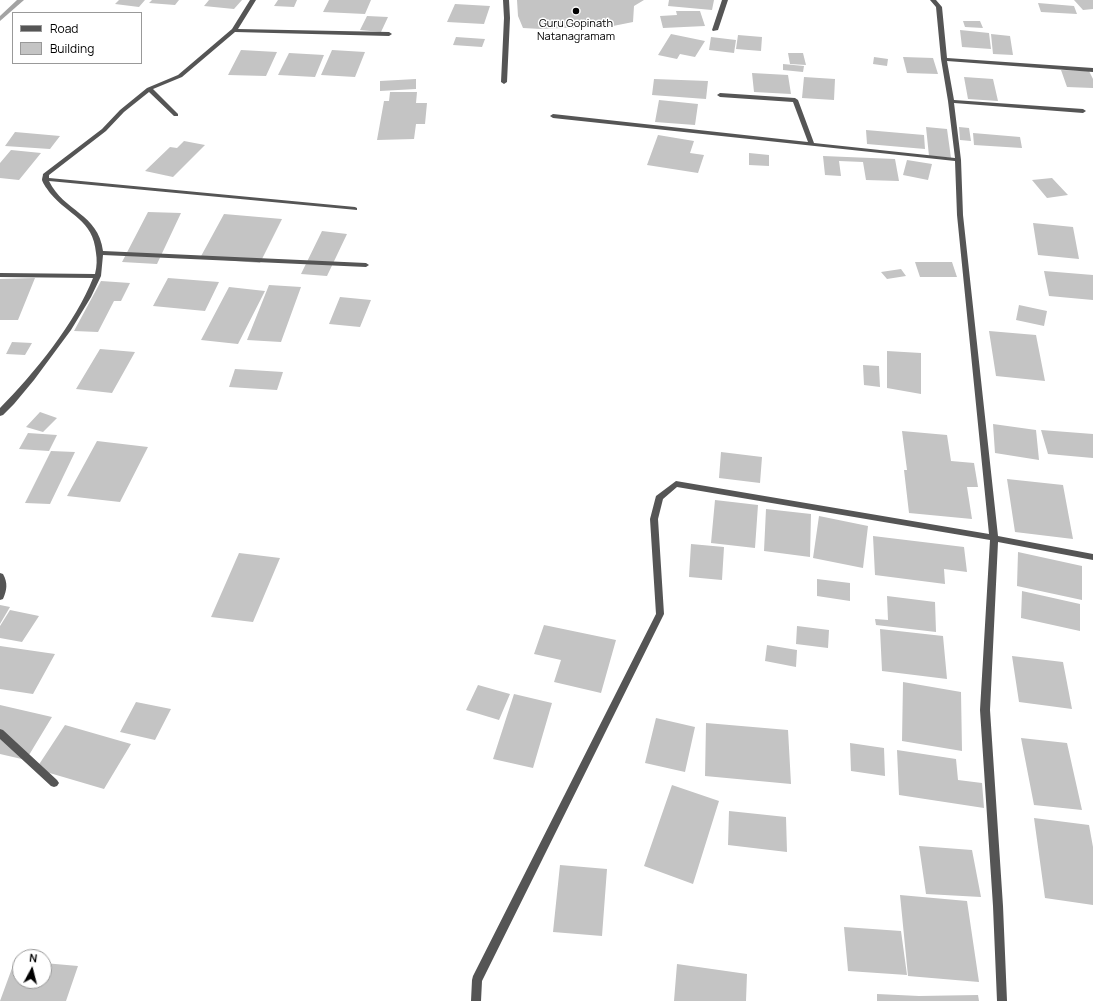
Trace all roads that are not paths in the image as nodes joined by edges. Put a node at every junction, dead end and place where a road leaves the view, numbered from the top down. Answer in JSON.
{"nodes":[{"id":1,"x":253,"y":0,"type":"edge"},
{"id":2,"x":506,"y":0,"type":"edge"},
{"id":3,"x":724,"y":0,"type":"edge"},
{"id":4,"x":933,"y":0,"type":"edge"},
{"id":5,"x":234,"y":30,"type":"junction"},
{"id":6,"x":715,"y":30,"type":"dead end"},
{"id":7,"x":389,"y":34,"type":"dead end"},
{"id":8,"x":944,"y":59,"type":"junction"},
{"id":9,"x":1093,"y":70,"type":"edge"},
{"id":10,"x":504,"y":82,"type":"dead end"},
{"id":11,"x":149,"y":89,"type":"junction"},
{"id":12,"x":720,"y":95,"type":"dead end"},
{"id":13,"x":951,"y":101,"type":"junction"},
{"id":14,"x":1083,"y":111,"type":"dead end"},
{"id":15,"x":176,"y":115,"type":"dead end"},
{"id":16,"x":553,"y":116,"type":"dead end"},
{"id":17,"x":812,"y":144,"type":"junction"},
{"id":18,"x":958,"y":160,"type":"junction"},
{"id":19,"x":45,"y":179,"type":"junction"},
{"id":20,"x":355,"y":209,"type":"dead end"},
{"id":21,"x":99,"y":253,"type":"junction"},
{"id":22,"x":366,"y":264,"type":"dead end"},
{"id":23,"x":0,"y":275,"type":"edge"},
{"id":24,"x":98,"y":276,"type":"junction"},
{"id":25,"x":0,"y":413,"type":"edge"},
{"id":26,"x":994,"y":538,"type":"junction"},
{"id":27,"x":1093,"y":557,"type":"edge"},
{"id":28,"x":0,"y":576,"type":"edge"},
{"id":29,"x":0,"y":597,"type":"edge"},
{"id":30,"x":0,"y":733,"type":"edge"},
{"id":31,"x":54,"y":783,"type":"dead end"},
{"id":32,"x":476,"y":1001,"type":"edge"},
{"id":33,"x":1002,"y":1001,"type":"edge"}],
"edges":[{"from":1,"to":5,"type":"street"},
{"from":2,"to":10,"type":"street"},
{"from":3,"to":6,"type":"street"},
{"from":4,"to":8,"type":"street"},
{"from":5,"to":7,"type":"street"},
{"from":5,"to":11,"type":"street"},
{"from":8,"to":9,"type":"street"},
{"from":8,"to":13,"type":"street"},
{"from":11,"to":15,"type":"street"},
{"from":11,"to":19,"type":"street"},
{"from":12,"to":17,"type":"street"},
{"from":13,"to":14,"type":"street"},
{"from":13,"to":18,"type":"street"},
{"from":16,"to":17,"type":"street"},
{"from":17,"to":18,"type":"street"},
{"from":18,"to":26,"type":"street"},
{"from":19,"to":20,"type":"street"},
{"from":19,"to":21,"type":"street"},
{"from":21,"to":22,"type":"street"},
{"from":21,"to":24,"type":"street"},
{"from":23,"to":24,"type":"street"},
{"from":24,"to":25,"type":"street"},
{"from":26,"to":27,"type":"street"},
{"from":26,"to":32,"type":"street"},
{"from":26,"to":33,"type":"street"},
{"from":28,"to":29,"type":"street"},
{"from":30,"to":31,"type":"street"}]}
